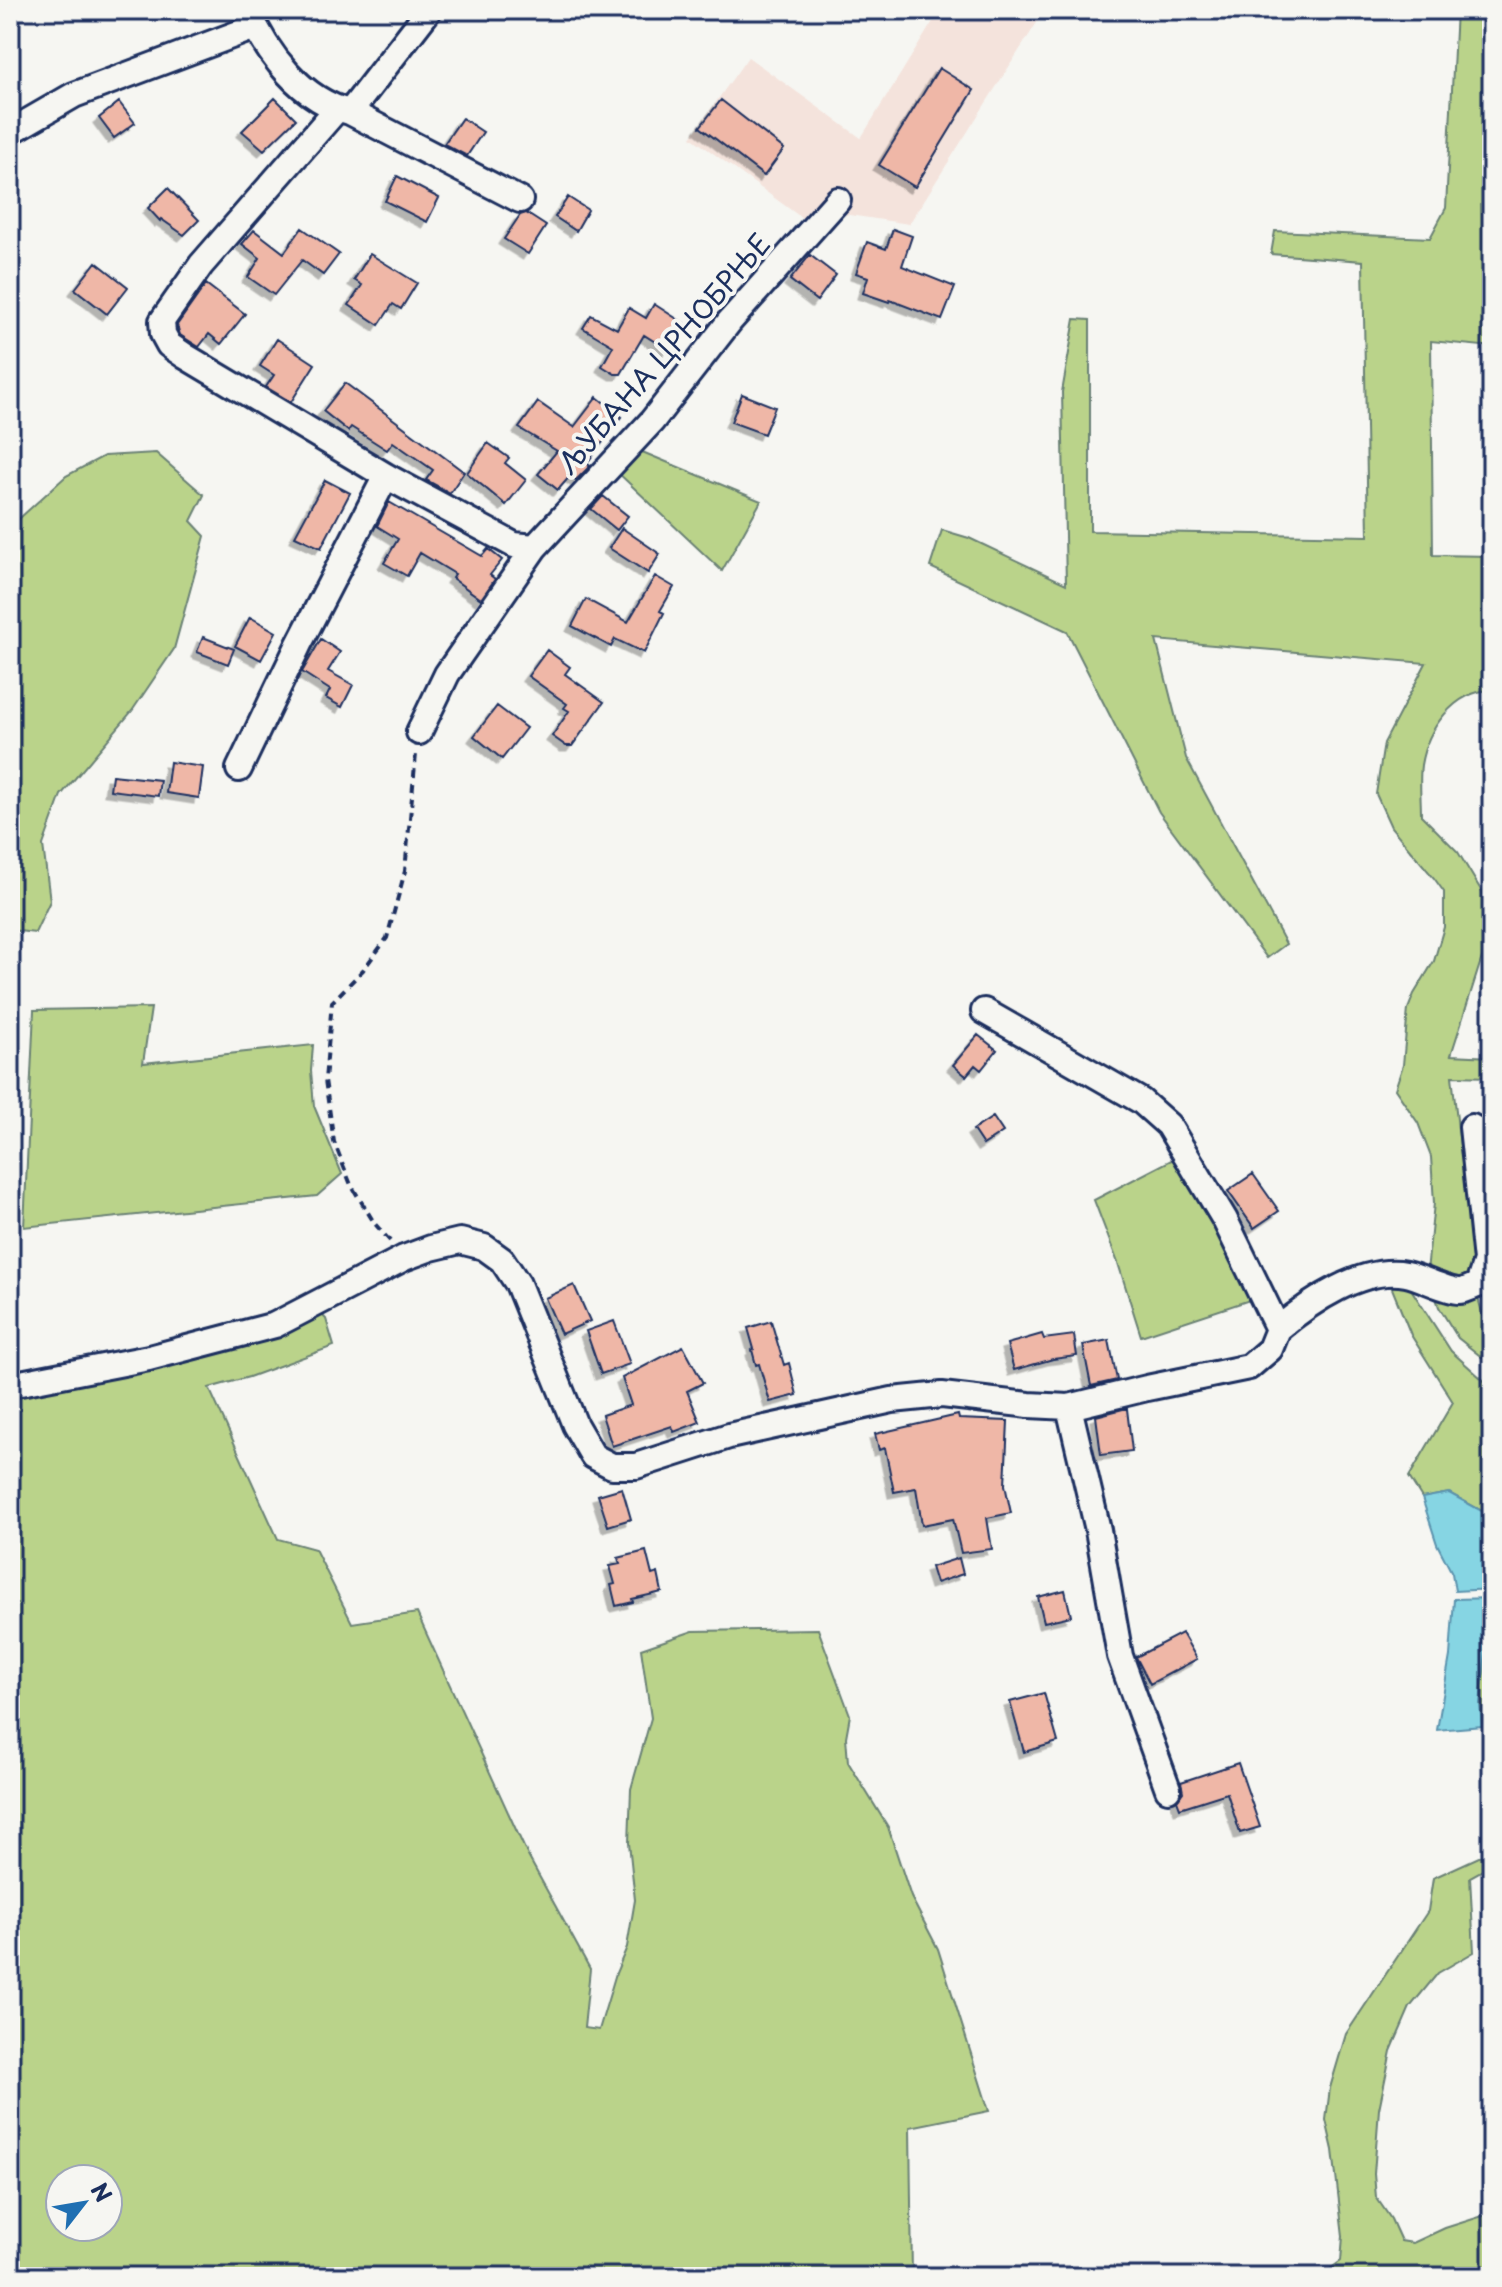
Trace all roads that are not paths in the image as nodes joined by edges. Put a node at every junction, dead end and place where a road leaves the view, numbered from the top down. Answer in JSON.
{"nodes":[{"id":1,"x":429,"y":10,"type":"edge"},
{"id":2,"x":251,"y":18,"type":"edge"},
{"id":3,"x":344,"y":111,"type":"junction"},
{"id":4,"x":10,"y":132,"type":"edge"},
{"id":5,"x":520,"y":200,"type":"dead end"},
{"id":6,"x":838,"y":200,"type":"dead end"},
{"id":7,"x":386,"y":476,"type":"junction"},
{"id":8,"x":535,"y":547,"type":"junction"},
{"id":9,"x":419,"y":732,"type":"road end"},
{"id":10,"x":239,"y":769,"type":"dead end"},
{"id":11,"x":984,"y":1011,"type":"dead end"},
{"id":12,"x":1472,"y":1127,"type":"dead end"},
{"id":13,"x":1278,"y":1329,"type":"junction"},
{"id":14,"x":10,"y":1385,"type":"edge"},
{"id":15,"x":1069,"y":1407,"type":"junction"},
{"id":16,"x":1168,"y":1789,"type":"dead end"}],
"edges":[{"from":1,"to":3,"type":"street"},
{"from":2,"to":3,"type":"street"},
{"from":2,"to":4,"type":"street"},
{"from":3,"to":5,"type":"street"},
{"from":3,"to":7,"type":"street"},
{"from":6,"to":8,"type":"street","name":"ЉУБАНА ЦРНОБРЊЕ"},
{"from":7,"to":8,"type":"street"},
{"from":7,"to":10,"type":"street"},
{"from":8,"to":9,"type":"street","name":"ЉУБАНА ЦРНОБРЊЕ"},
{"from":11,"to":13,"type":"street"},
{"from":12,"to":13,"type":"street"},
{"from":13,"to":15,"type":"street"},
{"from":14,"to":15,"type":"street"},
{"from":15,"to":16,"type":"street"}]}
